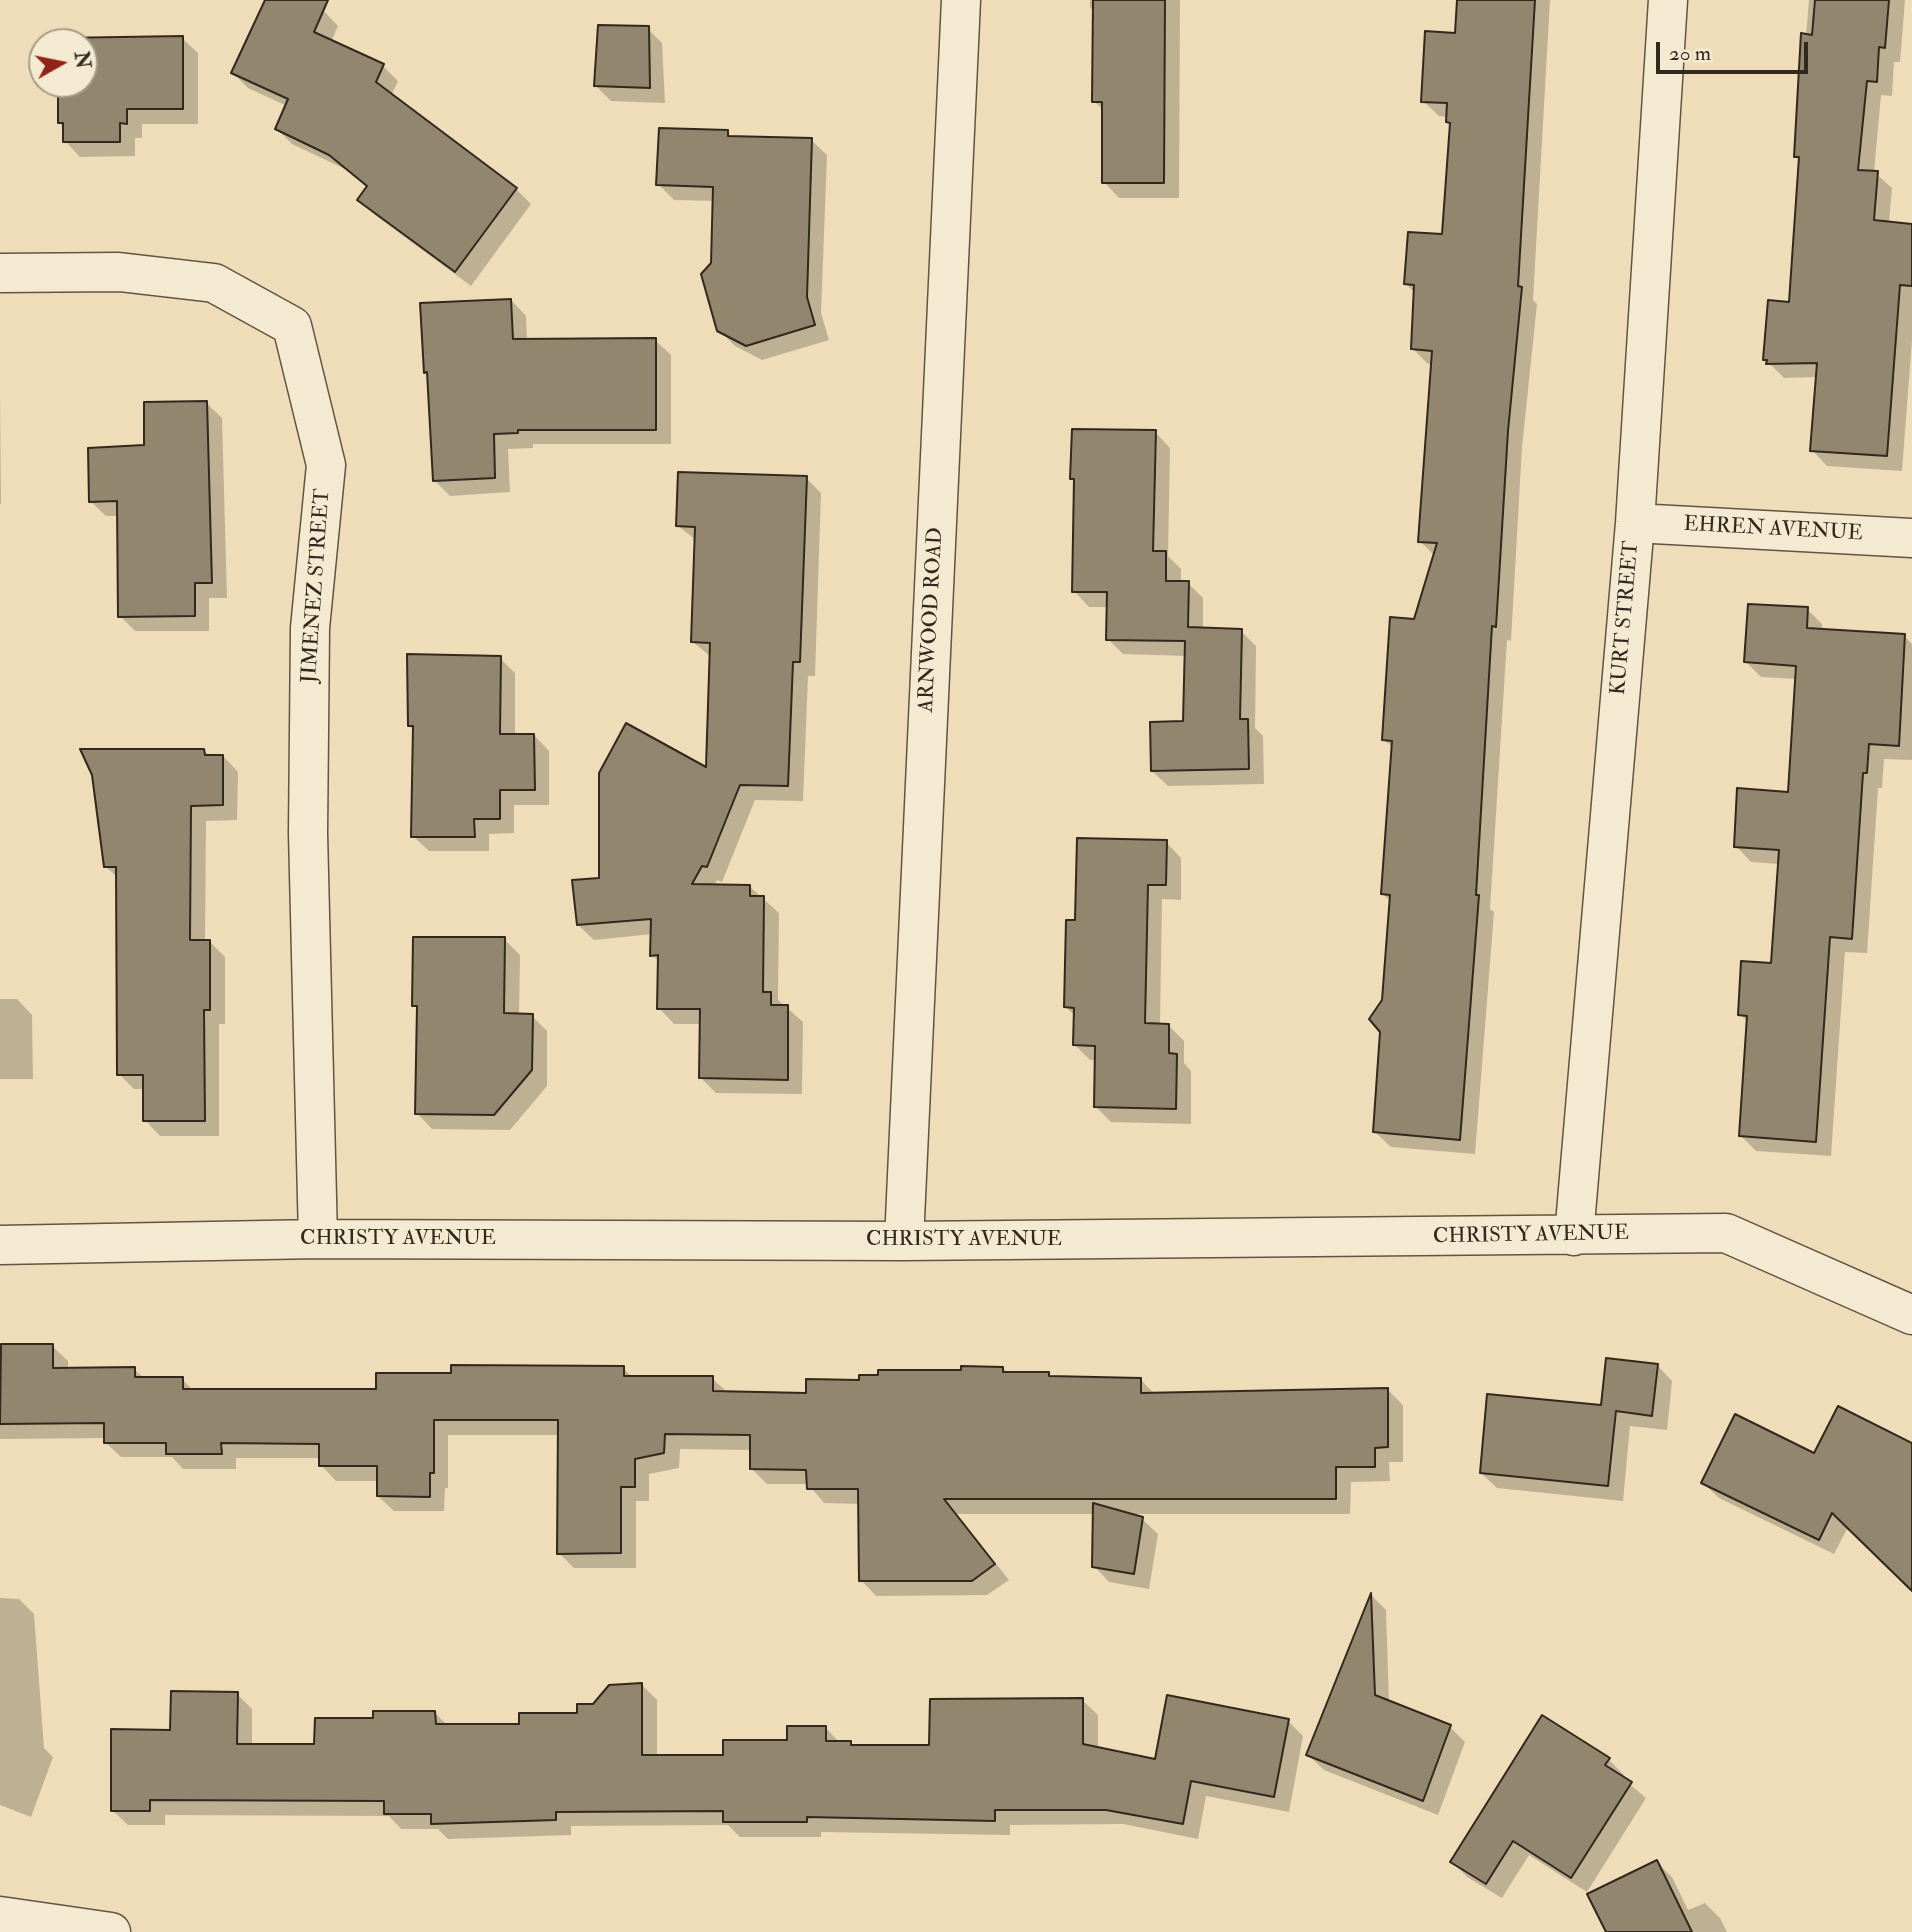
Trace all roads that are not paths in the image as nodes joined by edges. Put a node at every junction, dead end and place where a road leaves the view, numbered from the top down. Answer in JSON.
{"nodes":[{"id":1,"x":961,"y":0,"type":"edge"},
{"id":2,"x":1668,"y":0,"type":"edge"},
{"id":3,"x":0,"y":273,"type":"edge"},
{"id":4,"x":1634,"y":523,"type":"junction"},
{"id":5,"x":1912,"y":538,"type":"edge"},
{"id":6,"x":1574,"y":1236,"type":"junction"},
{"id":7,"x":318,"y":1238,"type":"junction"},
{"id":8,"x":904,"y":1241,"type":"junction"},
{"id":9,"x":0,"y":1245,"type":"edge"},
{"id":10,"x":1912,"y":1315,"type":"edge"},
{"id":11,"x":0,"y":1916,"type":"edge"},
{"id":12,"x":111,"y":1932,"type":"edge"}],
"edges":[{"from":1,"to":8,"type":"street","name":"ARNWOOD ROAD"},
{"from":2,"to":4,"type":"street","name":"KURT STREET"},
{"from":3,"to":7,"type":"street","name":"JIMENEZ STREET"},
{"from":4,"to":5,"type":"street","name":"EHREN AVENUE"},
{"from":4,"to":6,"type":"street","name":"KURT STREET"},
{"from":6,"to":8,"type":"street","name":"CHRISTY AVENUE"},
{"from":6,"to":10,"type":"street","name":"CHRISTY AVENUE"},
{"from":7,"to":8,"type":"street","name":"CHRISTY AVENUE"},
{"from":7,"to":9,"type":"street","name":"CHRISTY AVENUE"},
{"from":11,"to":12,"type":"street"}]}
